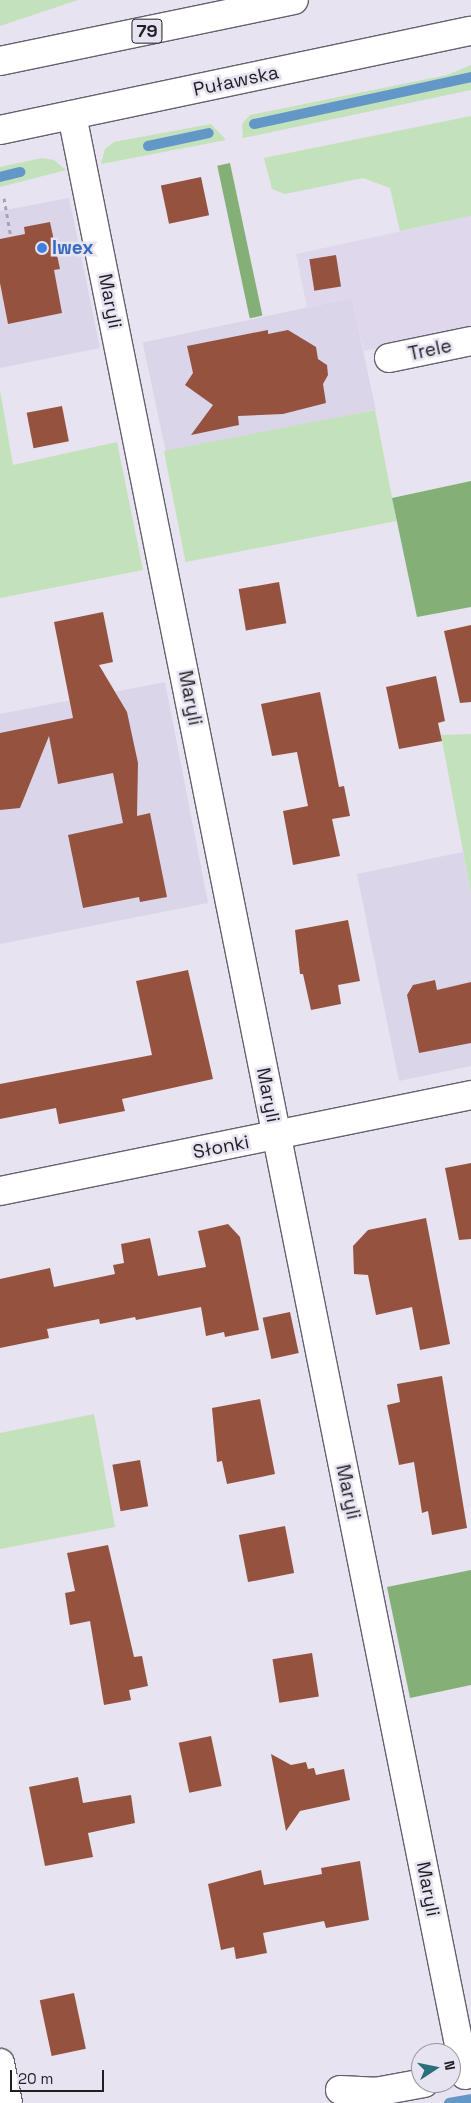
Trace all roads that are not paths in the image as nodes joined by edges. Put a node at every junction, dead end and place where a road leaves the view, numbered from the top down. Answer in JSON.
{"nodes":[{"id":1,"x":294,"y":0,"type":"edge"},
{"id":2,"x":471,"y":32,"type":"edge"},
{"id":3,"x":0,"y":61,"type":"edge"},
{"id":4,"x":72,"y":115,"type":"junction"},
{"id":5,"x":0,"y":130,"type":"edge"},
{"id":6,"x":471,"y":342,"type":"edge"},
{"id":7,"x":389,"y":358,"type":"dead end"},
{"id":8,"x":471,"y":1095,"type":"edge"},
{"id":9,"x":276,"y":1136,"type":"junction"},
{"id":10,"x":0,"y":1191,"type":"edge"},
{"id":11,"x":0,"y":2063,"type":"edge"},
{"id":12,"x":462,"y":2076,"type":"edge"},
{"id":13,"x":411,"y":2085,"type":"edge"},
{"id":14,"x":340,"y":2090,"type":"dead end"},
{"id":15,"x":8,"y":2103,"type":"edge"}],
"edges":[{"from":1,"to":3,"type":"street","number":"79"},
{"from":2,"to":4,"type":"street","name":"Puławska"},
{"from":4,"to":5,"type":"street","name":"Puławska"},
{"from":4,"to":9,"type":"street","name":"Maryli"},
{"from":6,"to":7,"type":"street","name":"Trele"},
{"from":8,"to":9,"type":"street","name":"Słonki"},
{"from":9,"to":10,"type":"street","name":"Słonki"},
{"from":9,"to":12,"type":"street","name":"Maryli"},
{"from":11,"to":15,"type":"street"},
{"from":13,"to":14,"type":"street"}]}
